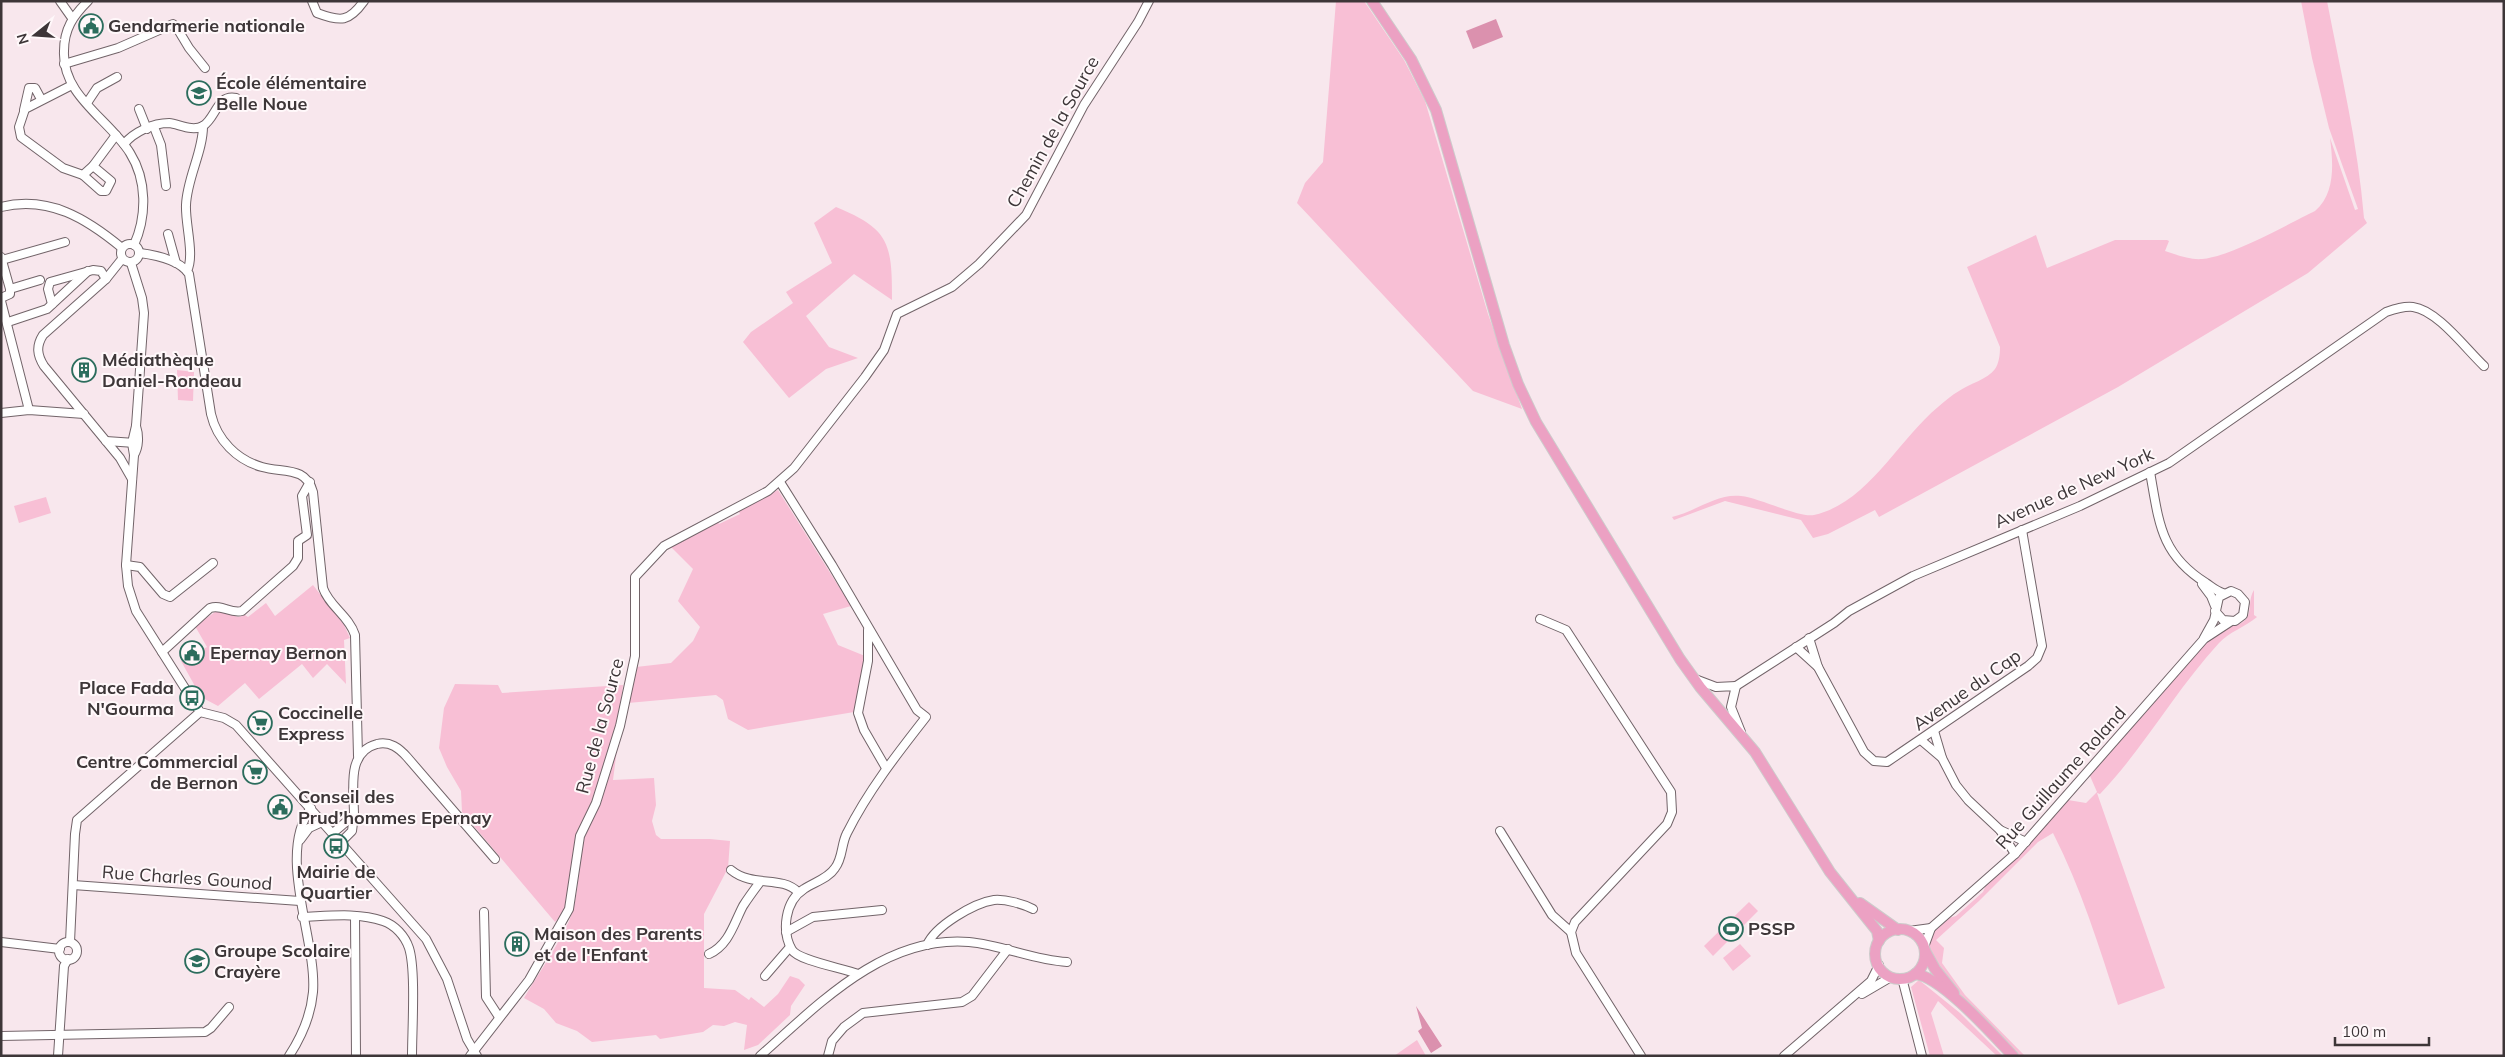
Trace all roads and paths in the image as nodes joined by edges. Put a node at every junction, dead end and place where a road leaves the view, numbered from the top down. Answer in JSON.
{"nodes":[{"id":1,"x":60,"y":1,"type":"edge"},
{"id":2,"x":88,"y":1,"type":"edge"},
{"id":3,"x":312,"y":1,"type":"edge"},
{"id":4,"x":1149,"y":1,"type":"edge"},
{"id":5,"x":1372,"y":1,"type":"edge"},
{"id":6,"x":361,"y":2,"type":"edge"},
{"id":7,"x":72,"y":18,"type":"junction"},
{"id":8,"x":64,"y":64,"type":"junction"},
{"id":9,"x":205,"y":68,"type":"dead end"},
{"id":10,"x":117,"y":77,"type":"dead end"},
{"id":11,"x":72,"y":85,"type":"junction"},
{"id":12,"x":236,"y":98,"type":"dead end"},
{"id":13,"x":41,"y":99,"type":"junction"},
{"id":14,"x":87,"y":104,"type":"junction"},
{"id":15,"x":139,"y":109,"type":"dead end"},
{"id":16,"x":23,"y":112,"type":"junction"},
{"id":17,"x":203,"y":126,"type":"junction"},
{"id":18,"x":150,"y":128,"type":"junction"},
{"id":19,"x":116,"y":135,"type":"junction"},
{"id":20,"x":124,"y":144,"type":"junction"},
{"id":21,"x":93,"y":166,"type":"junction"},
{"id":22,"x":83,"y":175,"type":"junction"},
{"id":23,"x":166,"y":186,"type":"dead end"},
{"id":24,"x":1,"y":207,"type":"edge"},
{"id":25,"x":168,"y":234,"type":"dead end"},
{"id":26,"x":65,"y":242,"type":"dead end"},
{"id":27,"x":134,"y":245,"type":"junction"},
{"id":28,"x":122,"y":248,"type":"junction"},
{"id":29,"x":140,"y":253,"type":"junction"},
{"id":30,"x":122,"y":258,"type":"junction"},
{"id":31,"x":2,"y":259,"type":"edge"},
{"id":32,"x":131,"y":263,"type":"junction"},
{"id":33,"x":176,"y":263,"type":"junction"},
{"id":34,"x":3,"y":269,"type":"edge"},
{"id":35,"x":88,"y":271,"type":"junction"},
{"id":36,"x":187,"y":271,"type":"junction"},
{"id":37,"x":106,"y":279,"type":"junction"},
{"id":38,"x":40,"y":280,"type":"dead end"},
{"id":39,"x":10,"y":289,"type":"junction"},
{"id":40,"x":1,"y":300,"type":"edge"},
{"id":41,"x":52,"y":304,"type":"junction"},
{"id":42,"x":901,"y":310,"type":"joint"},
{"id":43,"x":8,"y":322,"type":"junction"},
{"id":44,"x":2484,"y":366,"type":"dead end"},
{"id":45,"x":29,"y":410,"type":"junction"},
{"id":46,"x":1,"y":413,"type":"edge"},
{"id":47,"x":84,"y":414,"type":"junction"},
{"id":48,"x":106,"y":441,"type":"junction"},
{"id":49,"x":135,"y":443,"type":"junction"},
{"id":50,"x":134,"y":455,"type":"junction"},
{"id":51,"x":120,"y":458,"type":"junction"},
{"id":52,"x":2150,"y":472,"type":"junction"},
{"id":53,"x":132,"y":481,"type":"junction"},
{"id":54,"x":310,"y":482,"type":"junction"},
{"id":55,"x":780,"y":482,"type":"junction"},
{"id":56,"x":2022,"y":530,"type":"junction"},
{"id":57,"x":213,"y":563,"type":"dead end"},
{"id":58,"x":126,"y":565,"type":"junction"},
{"id":59,"x":2199,"y":580,"type":"junction"},
{"id":60,"x":2223,"y":593,"type":"junction"},
{"id":61,"x":2215,"y":609,"type":"junction"},
{"id":62,"x":1540,"y":619,"type":"dead end"},
{"id":63,"x":2230,"y":622,"type":"junction"},
{"id":64,"x":868,"y":627,"type":"junction"},
{"id":65,"x":1808,"y":638,"type":"junction"},
{"id":66,"x":2204,"y":639,"type":"junction"},
{"id":67,"x":1796,"y":647,"type":"junction"},
{"id":68,"x":162,"y":652,"type":"junction"},
{"id":69,"x":1818,"y":667,"type":"junction"},
{"id":70,"x":1694,"y":679,"type":"junction"},
{"id":71,"x":1736,"y":686,"type":"junction"},
{"id":72,"x":200,"y":712,"type":"junction"},
{"id":73,"x":1934,"y":731,"type":"junction"},
{"id":74,"x":1743,"y":736,"type":"junction"},
{"id":75,"x":1922,"y":741,"type":"junction"},
{"id":76,"x":358,"y":756,"type":"junction"},
{"id":77,"x":1942,"y":758,"type":"junction"},
{"id":78,"x":886,"y":768,"type":"junction"},
{"id":79,"x":310,"y":808,"type":"junction"},
{"id":80,"x":354,"y":814,"type":"junction"},
{"id":81,"x":322,"y":822,"type":"junction"},
{"id":82,"x":2000,"y":830,"type":"junction"},
{"id":83,"x":1500,"y":831,"type":"dead end"},
{"id":84,"x":333,"y":833,"type":"junction"},
{"id":85,"x":300,"y":840,"type":"junction"},
{"id":86,"x":341,"y":842,"type":"junction"},
{"id":87,"x":2026,"y":842,"type":"junction"},
{"id":88,"x":2015,"y":854,"type":"junction"},
{"id":89,"x":495,"y":859,"type":"dead end"},
{"id":90,"x":731,"y":870,"type":"dead end"},
{"id":91,"x":760,"y":882,"type":"junction"},
{"id":92,"x":72,"y":885,"type":"junction"},
{"id":93,"x":798,"y":892,"type":"junction"},
{"id":94,"x":1849,"y":894,"type":"junction"},
{"id":95,"x":300,"y":901,"type":"junction"},
{"id":96,"x":1033,"y":909,"type":"dead end"},
{"id":97,"x":882,"y":910,"type":"dead end"},
{"id":98,"x":484,"y":912,"type":"dead end"},
{"id":99,"x":355,"y":916,"type":"junction"},
{"id":100,"x":302,"y":917,"type":"junction"},
{"id":101,"x":1931,"y":928,"type":"junction"},
{"id":102,"x":1898,"y":930,"type":"junction"},
{"id":103,"x":1910,"y":931,"type":"junction"},
{"id":104,"x":786,"y":932,"type":"junction"},
{"id":105,"x":1571,"y":932,"type":"junction"},
{"id":106,"x":1879,"y":941,"type":"junction"},
{"id":107,"x":1,"y":942,"type":"edge"},
{"id":108,"x":70,"y":942,"type":"junction"},
{"id":109,"x":927,"y":946,"type":"junction"},
{"id":110,"x":790,"y":947,"type":"junction"},
{"id":111,"x":60,"y":949,"type":"junction"},
{"id":112,"x":1925,"y":949,"type":"junction"},
{"id":113,"x":1008,"y":950,"type":"junction"},
{"id":114,"x":709,"y":954,"type":"dead end"},
{"id":115,"x":68,"y":959,"type":"junction"},
{"id":116,"x":1067,"y":962,"type":"dead end"},
{"id":117,"x":1879,"y":965,"type":"junction"},
{"id":118,"x":858,"y":974,"type":"junction"},
{"id":119,"x":1915,"y":974,"type":"junction"},
{"id":120,"x":765,"y":976,"type":"dead end"},
{"id":121,"x":1891,"y":977,"type":"junction"},
{"id":122,"x":1902,"y":978,"type":"junction"},
{"id":123,"x":1852,"y":999,"type":"junction"},
{"id":124,"x":229,"y":1007,"type":"dead end"},
{"id":125,"x":1967,"y":1009,"type":"junction"},
{"id":126,"x":499,"y":1017,"type":"junction"},
{"id":127,"x":59,"y":1035,"type":"junction"},
{"id":128,"x":1,"y":1036,"type":"edge"},
{"id":129,"x":473,"y":1054,"type":"edge"},
{"id":130,"x":58,"y":1056,"type":"edge"},
{"id":131,"x":289,"y":1056,"type":"edge"},
{"id":132,"x":356,"y":1056,"type":"edge"},
{"id":133,"x":412,"y":1056,"type":"edge"},
{"id":134,"x":760,"y":1056,"type":"edge"},
{"id":135,"x":828,"y":1056,"type":"edge"},
{"id":136,"x":1641,"y":1056,"type":"edge"},
{"id":137,"x":1784,"y":1056,"type":"edge"},
{"id":138,"x":1922,"y":1056,"type":"edge"},
{"id":139,"x":2013,"y":1056,"type":"edge"}],
"edges":[{"from":1,"to":7,"type":"street"},
{"from":2,"to":7,"type":"street"},
{"from":3,"to":6,"type":"street"},
{"from":4,"to":42,"type":"street","name":"Chemin de la Source"},
{"from":5,"to":70,"type":"main road"},
{"from":7,"to":8,"type":"street"},
{"from":8,"to":9,"type":"street"},
{"from":8,"to":11,"type":"street"},
{"from":10,"to":14,"type":"street"},
{"from":11,"to":13,"type":"street"},
{"from":11,"to":14,"type":"street"},
{"from":12,"to":17,"type":"street"},
{"from":13,"to":16,"type":"street"},
{"from":13,"to":16,"type":"street"},
{"from":14,"to":19,"type":"street"},
{"from":15,"to":18,"type":"street"},
{"from":16,"to":22,"type":"street"},
{"from":17,"to":18,"type":"street"},
{"from":17,"to":36,"type":"street"},
{"from":18,"to":20,"type":"street"},
{"from":18,"to":23,"type":"street"},
{"from":19,"to":20,"type":"street"},
{"from":19,"to":21,"type":"street"},
{"from":20,"to":27,"type":"street"},
{"from":21,"to":22,"type":"street"},
{"from":21,"to":22,"type":"street"},
{"from":24,"to":28,"type":"street"},
{"from":25,"to":33,"type":"street"},
{"from":26,"to":31,"type":"street"},
{"from":27,"to":28,"type":"street"},
{"from":27,"to":29,"type":"street"},
{"from":28,"to":30,"type":"street"},
{"from":29,"to":32,"type":"street"},
{"from":29,"to":33,"type":"street"},
{"from":30,"to":32,"type":"street"},
{"from":30,"to":37,"type":"street"},
{"from":31,"to":34,"type":"street"},
{"from":32,"to":49,"type":"street"},
{"from":33,"to":36,"type":"street"},
{"from":34,"to":39,"type":"street"},
{"from":35,"to":37,"type":"street"},
{"from":35,"to":41,"type":"street"},
{"from":35,"to":41,"type":"street"},
{"from":36,"to":54,"type":"street"},
{"from":37,"to":47,"type":"street"},
{"from":38,"to":39,"type":"street"},
{"from":39,"to":40,"type":"street"},
{"from":40,"to":43,"type":"street"},
{"from":41,"to":43,"type":"street"},
{"from":42,"to":55,"type":"street","name":"Rue de la Source"},
{"from":43,"to":45,"type":"street"},
{"from":44,"to":52,"type":"street","name":"Avenue de New York"},
{"from":45,"to":46,"type":"street"},
{"from":45,"to":47,"type":"street"},
{"from":47,"to":48,"type":"street"},
{"from":48,"to":49,"type":"street"},
{"from":48,"to":51,"type":"street"},
{"from":49,"to":50,"type":"street"},
{"from":50,"to":51,"type":"street"},
{"from":50,"to":53,"type":"street"},
{"from":51,"to":53,"type":"street"},
{"from":52,"to":56,"type":"street","name":"Avenue de New York"},
{"from":52,"to":59,"type":"street"},
{"from":53,"to":58,"type":"street"},
{"from":54,"to":68,"type":"street"},
{"from":54,"to":76,"type":"street"},
{"from":55,"to":64,"type":"street"},
{"from":55,"to":126,"type":"street","name":"Rue de la Source"},
{"from":56,"to":65,"type":"street","name":"Avenue de New York"},
{"from":56,"to":73,"type":"street","name":"Avenue du Cap"},
{"from":57,"to":58,"type":"street"},
{"from":58,"to":68,"type":"street"},
{"from":59,"to":60,"type":"street"},
{"from":59,"to":61,"type":"street"},
{"from":60,"to":61,"type":"street"},
{"from":60,"to":63,"type":"street"},
{"from":61,"to":63,"type":"street"},
{"from":61,"to":66,"type":"street","name":"Rue Guillaume Roland"},
{"from":62,"to":105,"type":"street"},
{"from":63,"to":66,"type":"street","name":"Rue Guillaume Roland"},
{"from":64,"to":78,"type":"street"},
{"from":64,"to":78,"type":"street"},
{"from":65,"to":67,"type":"street","name":"Avenue de New York"},
{"from":65,"to":69,"type":"street"},
{"from":66,"to":87,"type":"street","name":"Rue Guillaume Roland"},
{"from":67,"to":69,"type":"street"},
{"from":67,"to":71,"type":"street","name":"Avenue de New York"},
{"from":68,"to":72,"type":"street"},
{"from":69,"to":75,"type":"street","name":"Avenue du Cap"},
{"from":70,"to":71,"type":"street"},
{"from":70,"to":74,"type":"main road"},
{"from":71,"to":74,"type":"street"},
{"from":72,"to":79,"type":"street"},
{"from":72,"to":92,"type":"street"},
{"from":73,"to":75,"type":"street","name":"Avenue du Cap"},
{"from":73,"to":77,"type":"street"},
{"from":74,"to":94,"type":"main road"},
{"from":75,"to":77,"type":"street"},
{"from":76,"to":80,"type":"street"},
{"from":76,"to":89,"type":"street"},
{"from":77,"to":82,"type":"street"},
{"from":78,"to":93,"type":"street"},
{"from":79,"to":81,"type":"street"},
{"from":79,"to":85,"type":"street"},
{"from":80,"to":84,"type":"street"},
{"from":80,"to":86,"type":"street"},
{"from":81,"to":84,"type":"street"},
{"from":81,"to":85,"type":"street"},
{"from":82,"to":87,"type":"street"},
{"from":82,"to":88,"type":"street"},
{"from":83,"to":105,"type":"street"},
{"from":84,"to":86,"type":"street"},
{"from":85,"to":95,"type":"street"},
{"from":86,"to":129,"type":"street"},
{"from":87,"to":88,"type":"street","name":"Rue Guillaume Roland"},
{"from":88,"to":101,"type":"street","name":"Rue Guillaume Roland"},
{"from":90,"to":91,"type":"street"},
{"from":91,"to":93,"type":"street"},
{"from":91,"to":114,"type":"street"},
{"from":92,"to":95,"type":"street","name":"Rue Charles Gounod"},
{"from":92,"to":108,"type":"street"},
{"from":93,"to":104,"type":"street"},
{"from":94,"to":102,"type":"main road"},
{"from":94,"to":106,"type":"main road"},
{"from":95,"to":100,"type":"street"},
{"from":96,"to":109,"type":"street"},
{"from":97,"to":104,"type":"street"},
{"from":98,"to":126,"type":"street"},
{"from":99,"to":100,"type":"street"},
{"from":99,"to":132,"type":"street"},
{"from":99,"to":133,"type":"street"},
{"from":100,"to":131,"type":"street"},
{"from":101,"to":103,"type":"street"},
{"from":101,"to":112,"type":"street"},
{"from":102,"to":103,"type":"main road"},
{"from":102,"to":106,"type":"main road"},
{"from":103,"to":112,"type":"main road"},
{"from":104,"to":110,"type":"street"},
{"from":105,"to":136,"type":"street"},
{"from":106,"to":117,"type":"main road"},
{"from":107,"to":111,"type":"street"},
{"from":108,"to":111,"type":"street"},
{"from":108,"to":115,"type":"street"},
{"from":109,"to":113,"type":"street"},
{"from":109,"to":118,"type":"street"},
{"from":110,"to":118,"type":"street"},
{"from":110,"to":120,"type":"street"},
{"from":111,"to":115,"type":"street"},
{"from":112,"to":119,"type":"main road"},
{"from":112,"to":125,"type":"main road"},
{"from":113,"to":116,"type":"street"},
{"from":113,"to":135,"type":"street"},
{"from":115,"to":127,"type":"street"},
{"from":117,"to":121,"type":"main road"},
{"from":117,"to":123,"type":"street"},
{"from":118,"to":134,"type":"street"},
{"from":119,"to":122,"type":"main road"},
{"from":119,"to":125,"type":"main road"},
{"from":121,"to":122,"type":"main road"},
{"from":121,"to":123,"type":"street"},
{"from":122,"to":138,"type":"street"},
{"from":123,"to":137,"type":"street"},
{"from":124,"to":127,"type":"street"},
{"from":125,"to":139,"type":"main road"},
{"from":126,"to":129,"type":"street","name":"Rue de la Source"},
{"from":127,"to":128,"type":"street"},
{"from":127,"to":130,"type":"street"}]}
